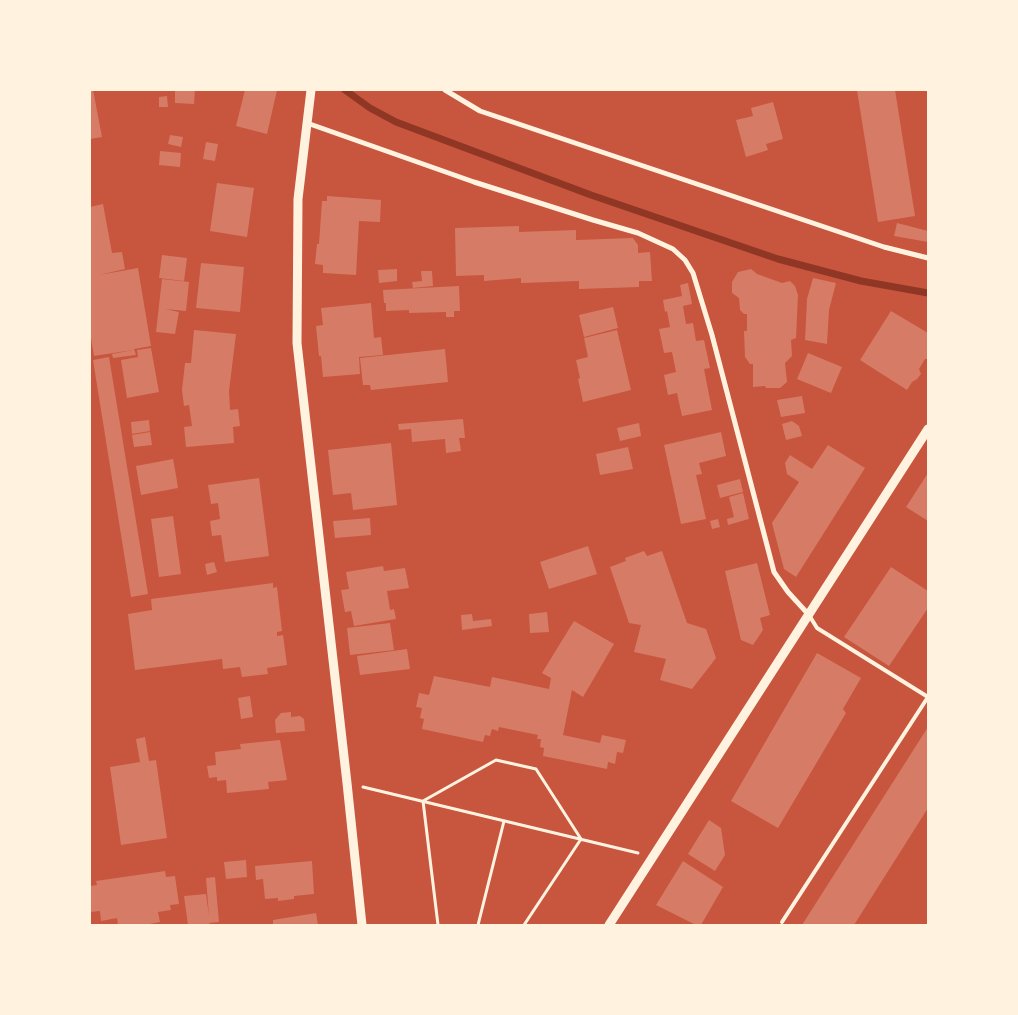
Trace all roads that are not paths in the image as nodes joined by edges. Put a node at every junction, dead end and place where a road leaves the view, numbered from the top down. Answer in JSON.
{"nodes":[{"id":1,"x":311,"y":90,"type":"edge"},
{"id":2,"x":445,"y":90,"type":"edge"},
{"id":3,"x":307,"y":123,"type":"junction"},
{"id":4,"x":928,"y":258,"type":"edge"},
{"id":5,"x":928,"y":429,"type":"edge"},
{"id":6,"x":809,"y":615,"type":"junction"},
{"id":7,"x":928,"y":697,"type":"edge"},
{"id":8,"x":782,"y":922,"type":"dead end"},
{"id":9,"x":362,"y":925,"type":"edge"},
{"id":10,"x":609,"y":925,"type":"edge"}],
"edges":[{"from":1,"to":3,"type":"street"},
{"from":2,"to":4,"type":"street"},
{"from":3,"to":6,"type":"street"},
{"from":3,"to":9,"type":"street"},
{"from":5,"to":6,"type":"street"},
{"from":6,"to":7,"type":"lane"},
{"from":6,"to":10,"type":"street"},
{"from":7,"to":8,"type":"lane"}]}
